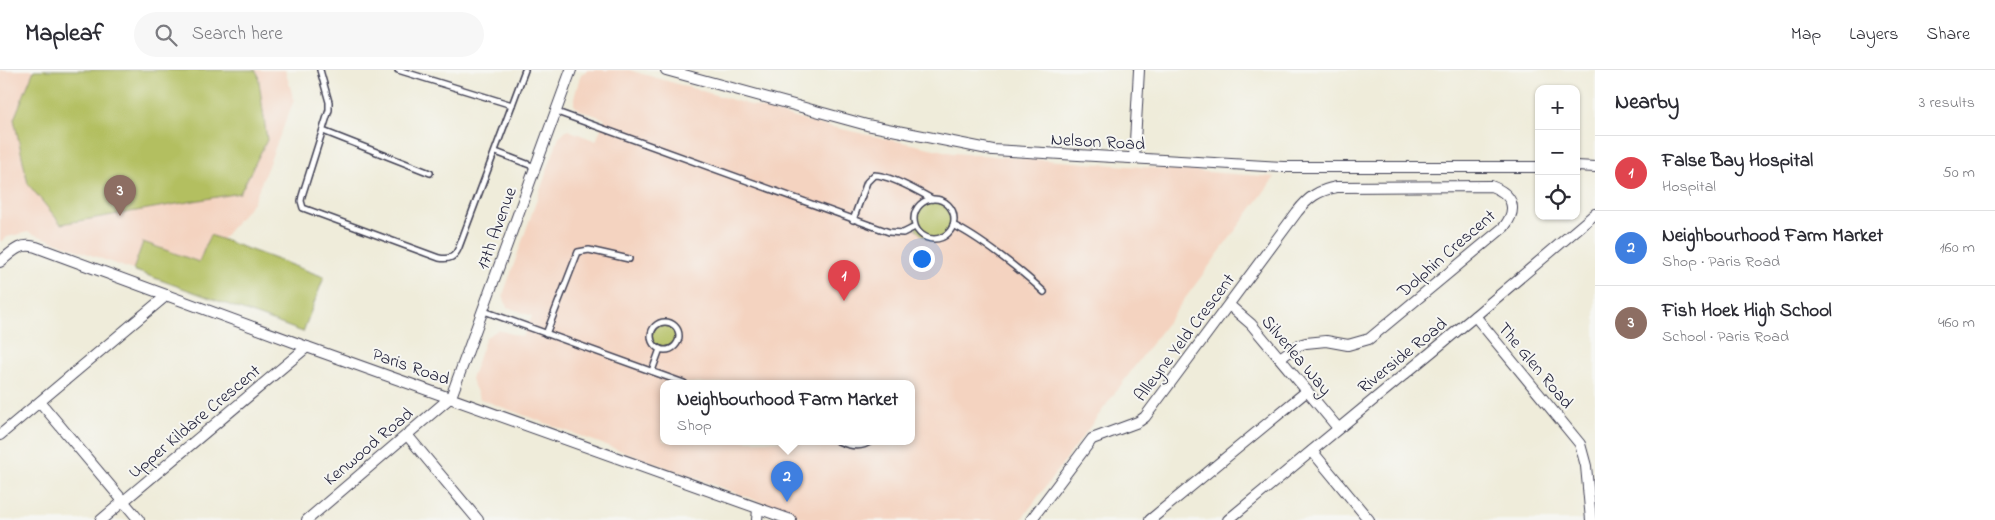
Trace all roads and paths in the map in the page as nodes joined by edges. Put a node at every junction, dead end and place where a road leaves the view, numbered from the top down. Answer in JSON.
{"nodes":[{"id":1,"x":320,"y":70,"type":"edge"},
{"id":2,"x":398,"y":70,"type":"edge"},
{"id":3,"x":525,"y":70,"type":"edge"},
{"id":4,"x":571,"y":70,"type":"edge"},
{"id":5,"x":666,"y":70,"type":"edge"},
{"id":6,"x":1139,"y":70,"type":"edge"},
{"id":7,"x":512,"y":105,"type":"junction"},
{"id":8,"x":557,"y":112,"type":"junction"},
{"id":9,"x":323,"y":131,"type":"junction"},
{"id":10,"x":496,"y":152,"type":"junction"},
{"id":11,"x":1134,"y":159,"type":"junction"},
{"id":12,"x":1580,"y":166,"type":"edge"},
{"id":13,"x":536,"y":167,"type":"junction"},
{"id":14,"x":1535,"y":167,"type":"edge"},
{"id":15,"x":1595,"y":167,"type":"edge"},
{"id":16,"x":430,"y":173,"type":"dead end"},
{"id":17,"x":1337,"y":187,"type":"joint"},
{"id":18,"x":932,"y":199,"type":"junction"},
{"id":19,"x":1595,"y":214,"type":"edge"},
{"id":20,"x":853,"y":220,"type":"junction"},
{"id":21,"x":953,"y":225,"type":"junction"},
{"id":22,"x":915,"y":227,"type":"junction"},
{"id":23,"x":629,"y":259,"type":"dead end"},
{"id":24,"x":0,"y":262,"type":"edge"},
{"id":25,"x":1044,"y":292,"type":"dead end"},
{"id":26,"x":167,"y":295,"type":"junction"},
{"id":27,"x":1229,"y":305,"type":"junction"},
{"id":28,"x":484,"y":311,"type":"junction"},
{"id":29,"x":1475,"y":316,"type":"junction"},
{"id":30,"x":546,"y":334,"type":"junction"},
{"id":31,"x":307,"y":347,"type":"junction"},
{"id":32,"x":660,"y":349,"type":"junction"},
{"id":33,"x":1280,"y":358,"type":"junction"},
{"id":34,"x":652,"y":371,"type":"junction"},
{"id":35,"x":676,"y":380,"type":"edge"},
{"id":36,"x":1307,"y":391,"type":"junction"},
{"id":37,"x":451,"y":397,"type":"junction"},
{"id":38,"x":40,"y":402,"type":"junction"},
{"id":39,"x":1338,"y":428,"type":"junction"},
{"id":40,"x":0,"y":435,"type":"edge"},
{"id":41,"x":407,"y":435,"type":"junction"},
{"id":42,"x":851,"y":445,"type":"edge"},
{"id":43,"x":863,"y":445,"type":"edge"},
{"id":44,"x":1312,"y":451,"type":"junction"},
{"id":45,"x":124,"y":502,"type":"junction"},
{"id":46,"x":758,"y":509,"type":"junction"},
{"id":47,"x":101,"y":520,"type":"edge"},
{"id":48,"x":139,"y":520,"type":"edge"},
{"id":49,"x":308,"y":520,"type":"edge"},
{"id":50,"x":478,"y":520,"type":"edge"},
{"id":51,"x":757,"y":520,"type":"edge"},
{"id":52,"x":791,"y":520,"type":"edge"},
{"id":53,"x":1031,"y":520,"type":"edge"},
{"id":54,"x":1150,"y":520,"type":"edge"},
{"id":55,"x":1228,"y":520,"type":"edge"},
{"id":56,"x":1369,"y":520,"type":"edge"},
{"id":57,"x":1591,"y":520,"type":"edge"}],
"edges":[{"from":1,"to":9,"type":"lane"},
{"from":2,"to":7,"type":"lane"},
{"from":3,"to":7,"type":"lane"},
{"from":4,"to":8,"type":"street","name":"17th Avenue"},
{"from":5,"to":11,"type":"street","name":"Nelson Road"},
{"from":6,"to":11,"type":"street"},
{"from":7,"to":10,"type":"lane"},
{"from":8,"to":13,"type":"street","name":"17th Avenue"},
{"from":8,"to":20,"type":"lane"},
{"from":9,"to":10,"type":"lane"},
{"from":9,"to":16,"type":"lane"},
{"from":10,"to":13,"type":"lane"},
{"from":11,"to":14,"type":"street","name":"Nelson Road"},
{"from":12,"to":15,"type":"street"},
{"from":13,"to":28,"type":"street","name":"17th Avenue"},
{"from":17,"to":27,"type":"street","name":"Alleyne Yeld Crescent"},
{"from":17,"to":33,"type":"street","name":"Dolphin Crescent"},
{"from":18,"to":20,"type":"lane"},
{"from":18,"to":21,"type":"lane"},
{"from":18,"to":22,"type":"lane"},
{"from":19,"to":29,"type":"street","name":"Riverside Road"},
{"from":20,"to":22,"type":"lane"},
{"from":21,"to":22,"type":"lane"},
{"from":21,"to":25,"type":"lane"},
{"from":23,"to":30,"type":"lane"},
{"from":24,"to":26,"type":"street","name":"Paris Road"},
{"from":26,"to":31,"type":"street","name":"Paris Road"},
{"from":26,"to":38,"type":"street"},
{"from":27,"to":33,"type":"street","name":"Silverlea Way"},
{"from":27,"to":53,"type":"street","name":"Alleyne Yeld Crescent"},
{"from":28,"to":30,"type":"lane"},
{"from":28,"to":37,"type":"street","name":"17th Avenue"},
{"from":29,"to":39,"type":"street","name":"Riverside Road"},
{"from":29,"to":57,"type":"street","name":"The Glen Road"},
{"from":30,"to":34,"type":"lane"},
{"from":31,"to":37,"type":"street","name":"Paris Road"},
{"from":31,"to":45,"type":"street","name":"Upper Kildare Crescent"},
{"from":32,"to":32,"type":"lane"},
{"from":32,"to":34,"type":"lane"},
{"from":33,"to":36,"type":"street","name":"Silverlea Way"},
{"from":34,"to":35,"type":"lane"},
{"from":36,"to":39,"type":"street","name":"Silverlea Way"},
{"from":36,"to":54,"type":"street"},
{"from":37,"to":41,"type":"street","name":"Kenwood Road"},
{"from":37,"to":46,"type":"street","name":"Paris Road"},
{"from":38,"to":40,"type":"street"},
{"from":38,"to":45,"type":"street"},
{"from":39,"to":44,"type":"street","name":"Riverside Road"},
{"from":41,"to":49,"type":"street","name":"Kenwood Road"},
{"from":41,"to":50,"type":"street"},
{"from":42,"to":43,"type":"lane"},
{"from":44,"to":55,"type":"street","name":"Riverside Road"},
{"from":44,"to":56,"type":"street"},
{"from":45,"to":47,"type":"street","name":"Upper Kildare Crescent"},
{"from":45,"to":48,"type":"street"},
{"from":46,"to":51,"type":"street"},
{"from":46,"to":52,"type":"street","name":"Paris Road"}]}
